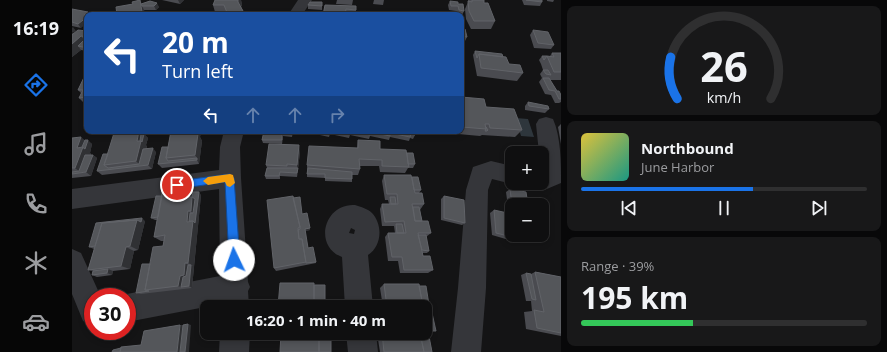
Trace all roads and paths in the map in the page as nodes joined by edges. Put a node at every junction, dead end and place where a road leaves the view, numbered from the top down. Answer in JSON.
{"nodes":[{"id":1,"x":304,"y":0,"type":"edge"},
{"id":2,"x":297,"y":12,"type":"edge"},
{"id":3,"x":546,"y":124,"type":"dead end"},
{"id":4,"x":233,"y":134,"type":"edge"},
{"id":5,"x":549,"y":146,"type":"edge"},
{"id":6,"x":549,"y":147,"type":"edge"},
{"id":7,"x":505,"y":173,"type":"edge"},
{"id":8,"x":230,"y":178,"type":"junction"},
{"id":9,"x":549,"y":178,"type":"edge"},
{"id":10,"x":72,"y":199,"type":"edge"},
{"id":11,"x":354,"y":247,"type":"dead end"},
{"id":12,"x":72,"y":262,"type":"edge"},
{"id":13,"x":84,"y":290,"type":"edge"},
{"id":14,"x":235,"y":297,"type":"edge"},
{"id":15,"x":358,"y":300,"type":"edge"},
{"id":16,"x":136,"y":307,"type":"edge"},
{"id":17,"x":234,"y":340,"type":"edge"},
{"id":18,"x":362,"y":340,"type":"edge"},
{"id":19,"x":234,"y":352,"type":"edge"},
{"id":20,"x":363,"y":352,"type":"edge"},
{"id":21,"x":466,"y":352,"type":"edge"}],
"edges":[{"from":1,"to":2,"type":"street"},
{"from":3,"to":5,"type":"street"},
{"from":4,"to":8,"type":"street"},
{"from":6,"to":9,"type":"street"},
{"from":7,"to":21,"type":"street"},
{"from":8,"to":10,"type":"street"},
{"from":8,"to":14,"type":"street"},
{"from":11,"to":15,"type":"street"},
{"from":12,"to":13,"type":"street"},
{"from":14,"to":16,"type":"street"},
{"from":17,"to":19,"type":"street"},
{"from":18,"to":20,"type":"street"}]}
